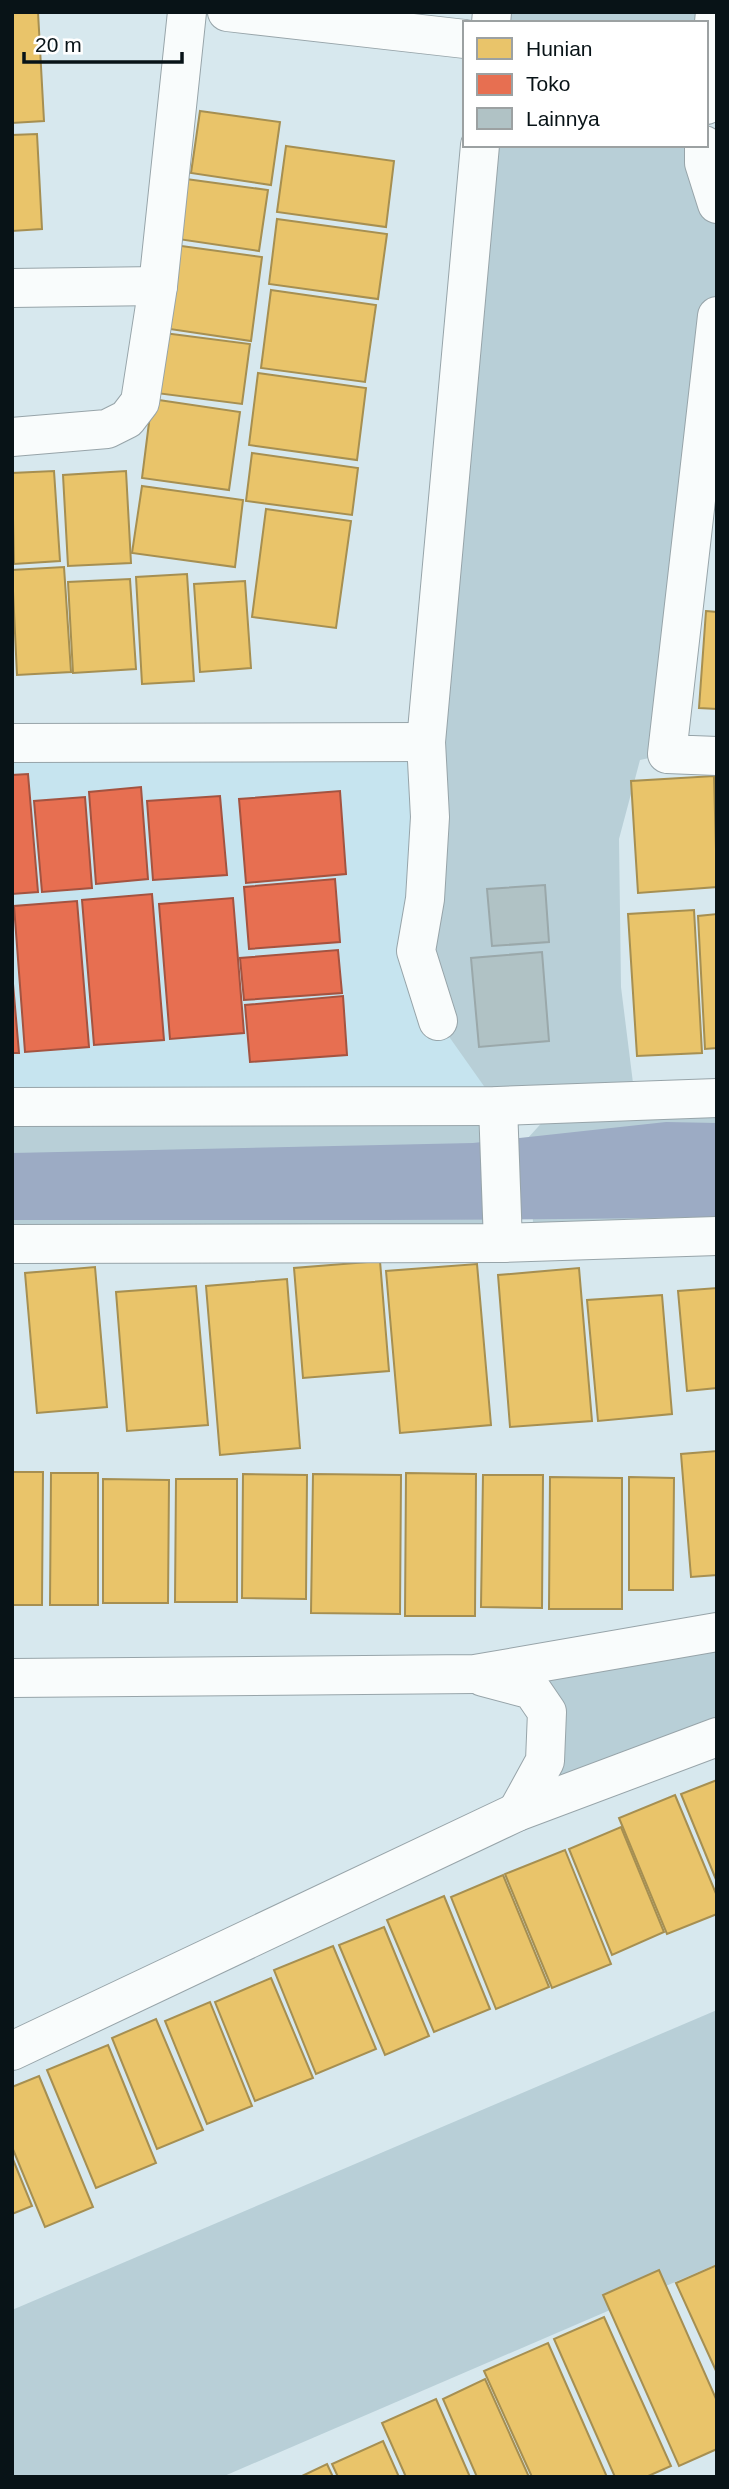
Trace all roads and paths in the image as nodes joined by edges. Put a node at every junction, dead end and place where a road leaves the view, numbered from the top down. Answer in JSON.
{"nodes":[{"id":1,"x":187,"y":12,"type":"edge"},
{"id":2,"x":227,"y":12,"type":"edge"},
{"id":3,"x":715,"y":12,"type":"edge"},
{"id":4,"x":463,"y":39,"type":"edge"},
{"id":5,"x":708,"y":84,"type":"edge"},
{"id":6,"x":480,"y":147,"type":"edge"},
{"id":7,"x":704,"y":147,"type":"edge"},
{"id":8,"x":717,"y":204,"type":"edge"},
{"id":9,"x":158,"y":286,"type":"junction"},
{"id":10,"x":12,"y":288,"type":"edge"},
{"id":11,"x":717,"y":316,"type":"edge"},
{"id":12,"x":12,"y":437,"type":"edge"},
{"id":13,"x":12,"y":743,"type":"edge"},
{"id":14,"x":426,"y":743,"type":"junction"},
{"id":15,"x":717,"y":756,"type":"edge"},
{"id":16,"x":438,"y":1021,"type":"dead end"},
{"id":17,"x":717,"y":1098,"type":"edge"},
{"id":18,"x":12,"y":1107,"type":"edge"},
{"id":19,"x":499,"y":1121,"type":"junction"},
{"id":20,"x":502,"y":1226,"type":"junction"},
{"id":21,"x":717,"y":1236,"type":"edge"},
{"id":22,"x":12,"y":1244,"type":"edge"},
{"id":23,"x":717,"y":1632,"type":"edge"},
{"id":24,"x":475,"y":1674,"type":"junction"},
{"id":25,"x":12,"y":1678,"type":"edge"},
{"id":26,"x":717,"y":1737,"type":"edge"},
{"id":27,"x":517,"y":1812,"type":"junction"},
{"id":28,"x":12,"y":2051,"type":"edge"}],
"edges":[{"from":1,"to":9,"type":"street"},
{"from":2,"to":4,"type":"street"},
{"from":3,"to":5,"type":"street"},
{"from":6,"to":14,"type":"street"},
{"from":7,"to":8,"type":"street"},
{"from":9,"to":10,"type":"street"},
{"from":9,"to":12,"type":"street"},
{"from":11,"to":15,"type":"street"},
{"from":13,"to":14,"type":"street"},
{"from":14,"to":16,"type":"street"},
{"from":17,"to":19,"type":"street"},
{"from":18,"to":19,"type":"street"},
{"from":19,"to":20,"type":"street"},
{"from":20,"to":21,"type":"street"},
{"from":20,"to":22,"type":"street"},
{"from":23,"to":24,"type":"street"},
{"from":24,"to":25,"type":"street"},
{"from":24,"to":27,"type":"street"},
{"from":26,"to":27,"type":"street"},
{"from":27,"to":28,"type":"street"}]}
